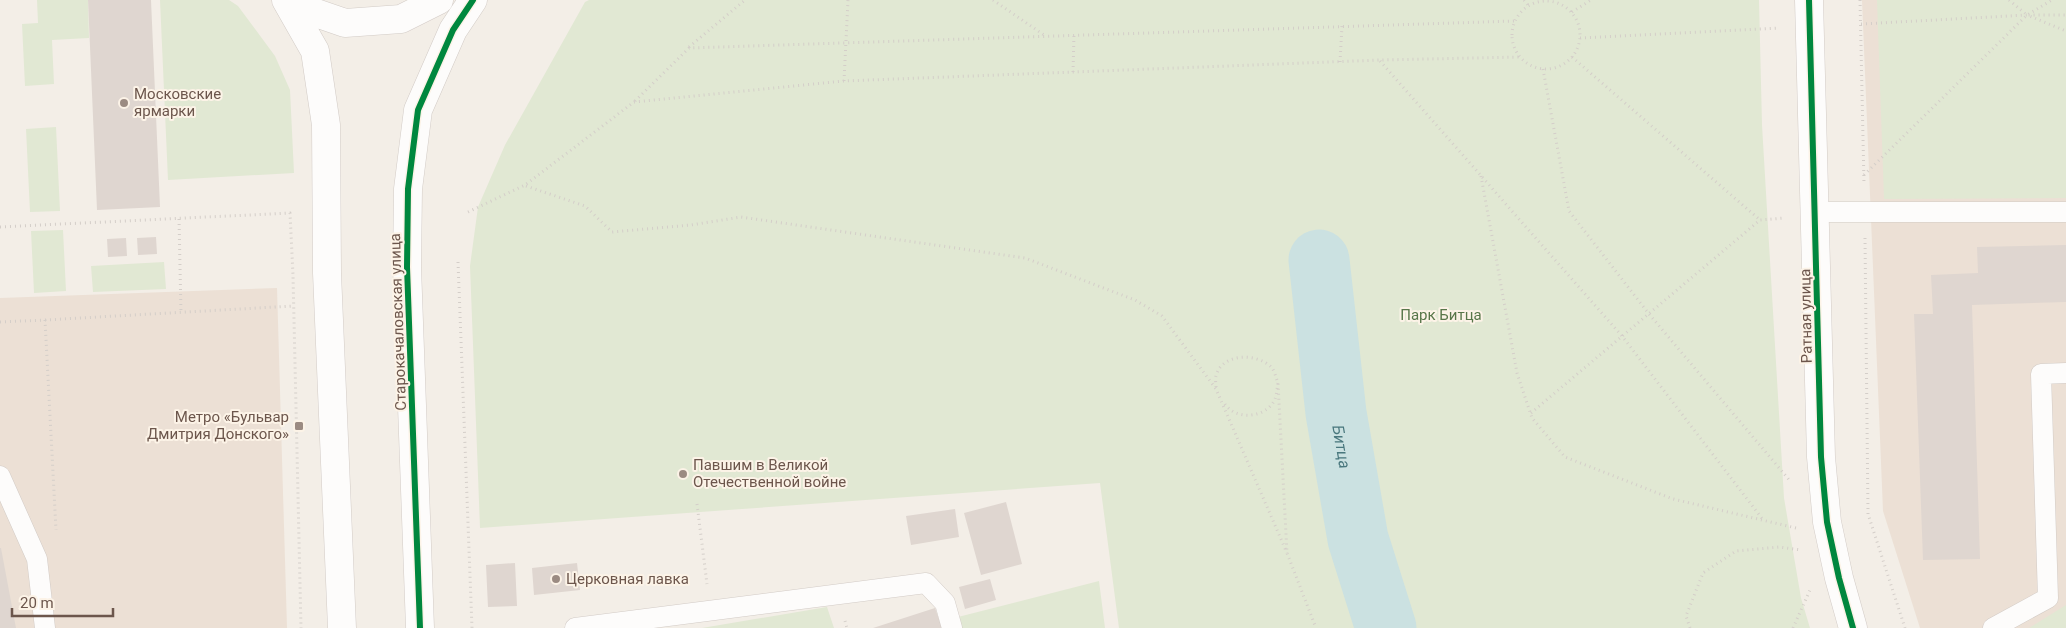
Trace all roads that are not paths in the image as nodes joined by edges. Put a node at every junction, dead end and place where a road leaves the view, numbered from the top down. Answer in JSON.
{"nodes":[{"id":1,"x":440,"y":0,"type":"edge"},
{"id":2,"x":473,"y":0,"type":"edge"},
{"id":3,"x":1809,"y":0,"type":"edge"},
{"id":4,"x":288,"y":2,"type":"edge"},
{"id":5,"x":2066,"y":212,"type":"edge"},
{"id":6,"x":1804,"y":215,"type":"junction"},
{"id":7,"x":2066,"y":374,"type":"edge"},
{"id":8,"x":0,"y":476,"type":"edge"},
{"id":9,"x":46,"y":628,"type":"edge"},
{"id":10,"x":342,"y":628,"type":"edge"},
{"id":11,"x":420,"y":628,"type":"edge"},
{"id":12,"x":575,"y":628,"type":"edge"},
{"id":13,"x":952,"y":628,"type":"edge"},
{"id":14,"x":1853,"y":628,"type":"edge"},
{"id":15,"x":1993,"y":628,"type":"edge"}],
"edges":[{"from":1,"to":4,"type":"street"},
{"from":2,"to":11,"type":"street","name":"Старокачаловская улица"},
{"from":3,"to":6,"type":"street","name":"Ратная улица"},
{"from":4,"to":10,"type":"street"},
{"from":5,"to":6,"type":"lane"},
{"from":6,"to":14,"type":"street","name":"Ратная улица"},
{"from":7,"to":15,"type":"lane"},
{"from":8,"to":9,"type":"lane"},
{"from":12,"to":13,"type":"lane"}]}
